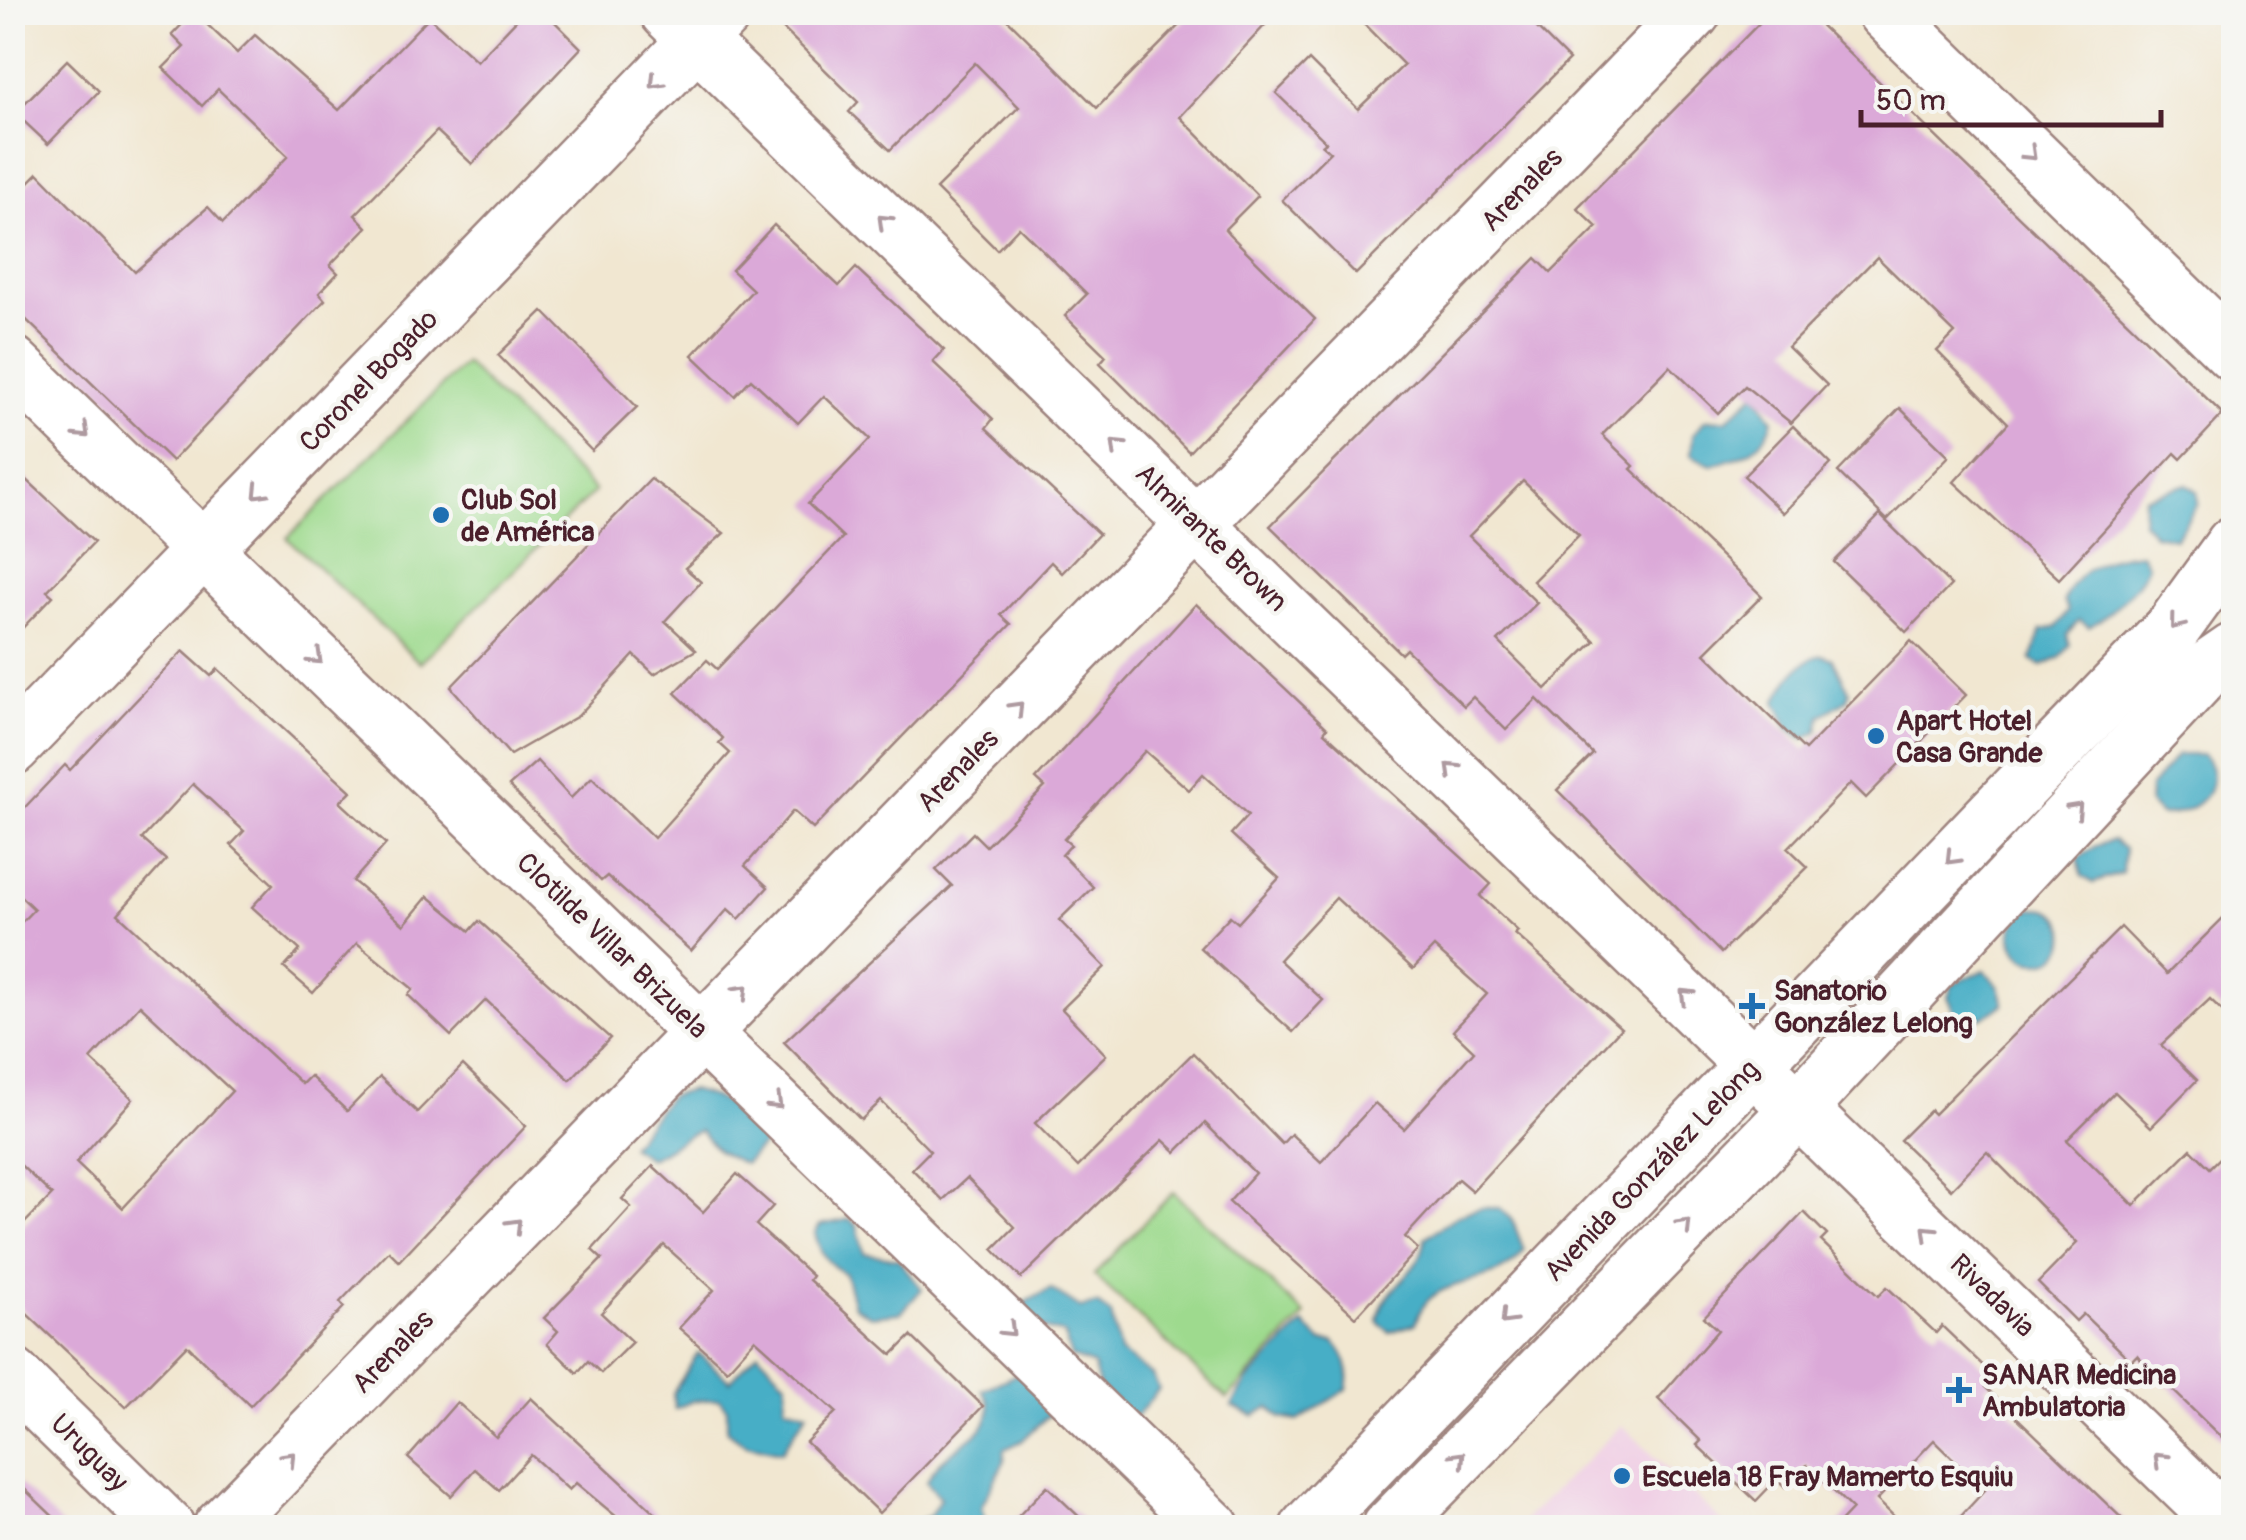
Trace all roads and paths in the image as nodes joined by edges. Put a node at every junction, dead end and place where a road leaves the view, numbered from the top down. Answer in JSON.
{"nodes":[{"id":1,"x":1693,"y":12,"type":"edge"},
{"id":2,"x":1885,"y":12,"type":"edge"},
{"id":3,"x":696,"y":22,"type":"edge"},
{"id":4,"x":2234,"y":352,"type":"edge"},
{"id":5,"x":12,"y":364,"type":"edge"},
{"id":6,"x":1197,"y":524,"type":"junction"},
{"id":7,"x":2234,"y":544,"type":"edge"},
{"id":8,"x":204,"y":549,"type":"junction"},
{"id":9,"x":2234,"y":652,"type":"edge"},
{"id":10,"x":2137,"y":665,"type":"junction"},
{"id":11,"x":2178,"y":700,"type":"junction"},
{"id":12,"x":12,"y":747,"type":"edge"},
{"id":13,"x":702,"y":1032,"type":"junction"},
{"id":14,"x":1756,"y":1063,"type":"junction"},
{"id":15,"x":1800,"y":1106,"type":"junction"},
{"id":16,"x":12,"y":1376,"type":"edge"},
{"id":17,"x":166,"y":1528,"type":"edge"},
{"id":18,"x":221,"y":1528,"type":"edge"},
{"id":19,"x":1212,"y":1528,"type":"edge"},
{"id":20,"x":1308,"y":1528,"type":"edge"},
{"id":21,"x":1390,"y":1528,"type":"edge"},
{"id":22,"x":2230,"y":1528,"type":"edge"}],
"edges":[{"from":1,"to":6,"type":"street","name":"Arenales"},
{"from":2,"to":4,"type":"street","one_way":true},
{"from":6,"to":3,"type":"street","name":"Almirante Brown","one_way":true},
{"from":3,"to":8,"type":"street","name":"Coronel Bogado","one_way":true},
{"from":5,"to":8,"type":"street","name":"Clotilde Villar Brizuela","one_way":true},
{"from":13,"to":6,"type":"street","name":"Arenales","one_way":true},
{"from":14,"to":6,"type":"street","name":"Almirante Brown","one_way":true},
{"from":7,"to":10,"type":"street","name":"Avenida González Lelong","one_way":true},
{"from":8,"to":12,"type":"street","name":"Coronel Bogado"},
{"from":8,"to":13,"type":"street","name":"Clotilde Villar Brizuela","one_way":true},
{"from":9,"to":11,"type":"street"},
{"from":10,"to":11,"type":"street"},
{"from":10,"to":14,"type":"street","name":"Avenida González Lelong","one_way":true},
{"from":15,"to":11,"type":"street","one_way":true},
{"from":18,"to":13,"type":"street","name":"Arenales","one_way":true},
{"from":13,"to":19,"type":"street","name":"Clotilde Villar Brizuela","one_way":true},
{"from":14,"to":15,"type":"street","name":"Rivadavia"},
{"from":14,"to":20,"type":"street","name":"Avenida González Lelong","one_way":true},
{"from":21,"to":15,"type":"street","one_way":true},
{"from":22,"to":15,"type":"street","name":"Rivadavia","one_way":true},
{"from":16,"to":17,"type":"street","name":"Uruguay"}]}
